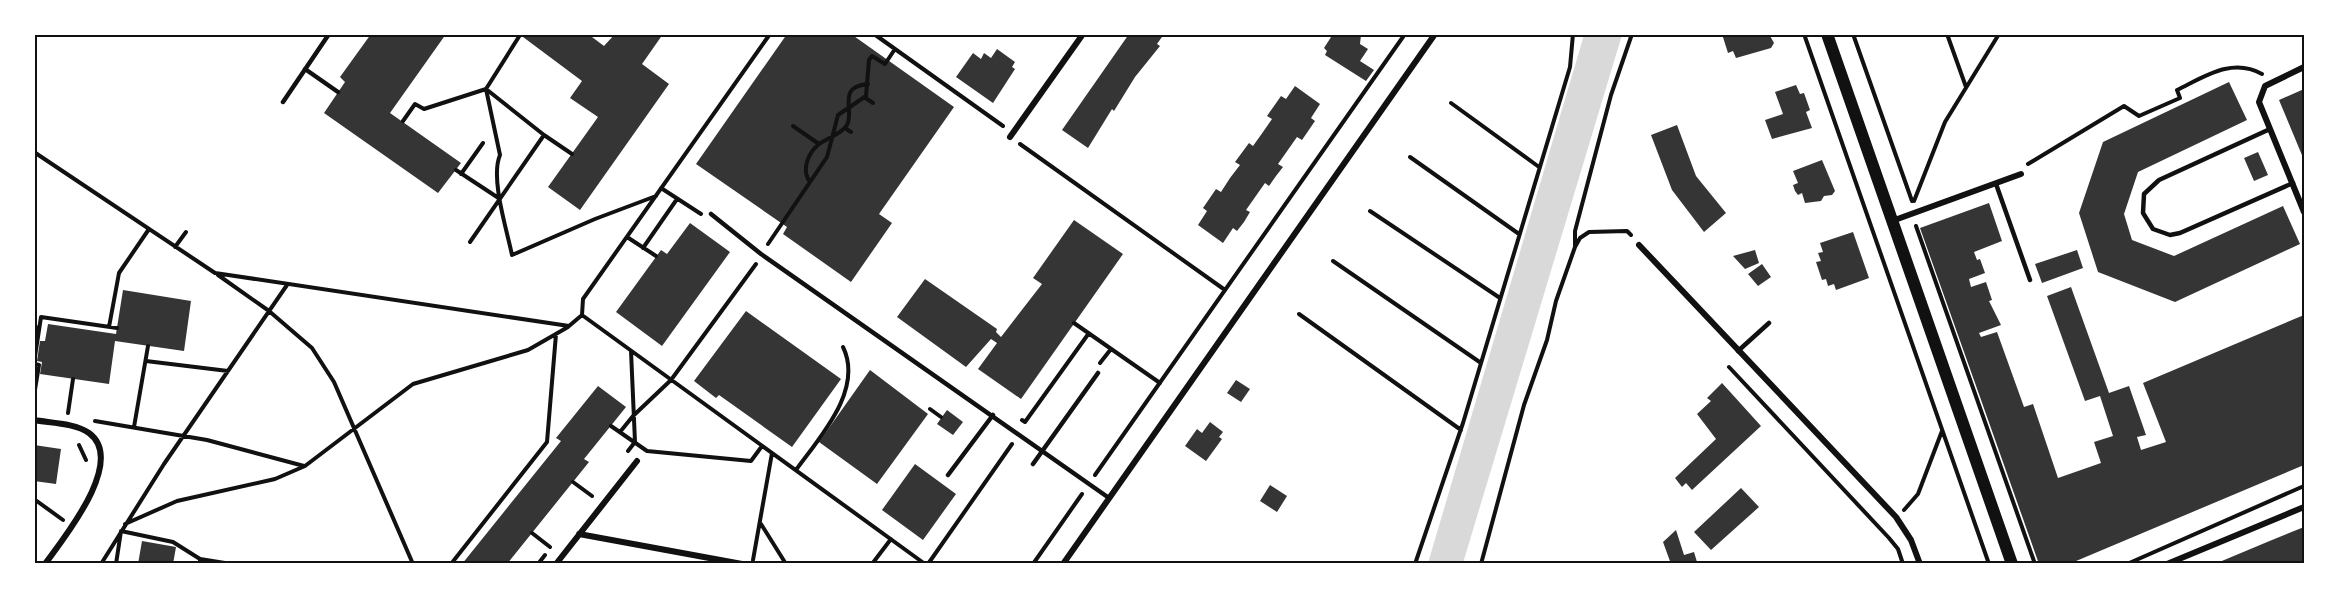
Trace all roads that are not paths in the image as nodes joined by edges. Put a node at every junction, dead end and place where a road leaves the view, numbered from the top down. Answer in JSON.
{"nodes":[{"id":1,"x":329,"y":34,"type":"edge"},
{"id":2,"x":1083,"y":34,"type":"edge"},
{"id":3,"x":1435,"y":34,"type":"edge"},
{"id":4,"x":1827,"y":34,"type":"edge"},
{"id":5,"x":2304,"y":67,"type":"edge"},
{"id":6,"x":305,"y":69,"type":"junction"},
{"id":7,"x":338,"y":92,"type":"dead end"},
{"id":8,"x":283,"y":102,"type":"dead end"},
{"id":9,"x":2270,"y":129,"type":"junction"},
{"id":10,"x":1010,"y":137,"type":"road end"},
{"id":11,"x":2020,"y":174,"type":"road end"},
{"id":12,"x":1996,"y":183,"type":"junction"},
{"id":13,"x":2293,"y":183,"type":"junction"},
{"id":14,"x":2304,"y":212,"type":"edge"},
{"id":15,"x":711,"y":214,"type":"road end"},
{"id":16,"x":1892,"y":222,"type":"junction"},
{"id":17,"x":1639,"y":245,"type":"road end"},
{"id":18,"x":2030,"y":280,"type":"dead end"},
{"id":19,"x":1769,"y":323,"type":"dead end"},
{"id":20,"x":1738,"y":351,"type":"junction"},
{"id":21,"x":1098,"y":373,"type":"dead end"},
{"id":22,"x":993,"y":415,"type":"junction"},
{"id":23,"x":34,"y":420,"type":"edge"},
{"id":24,"x":1043,"y":451,"type":"junction"},
{"id":25,"x":637,"y":461,"type":"dead end"},
{"id":26,"x":1033,"y":464,"type":"dead end"},
{"id":27,"x":948,"y":476,"type":"dead end"},
{"id":28,"x":1109,"y":498,"type":"junction"},
{"id":29,"x":2304,"y":507,"type":"edge"},
{"id":30,"x":579,"y":534,"type":"junction"},
{"id":31,"x":45,"y":564,"type":"edge"},
{"id":32,"x":556,"y":564,"type":"edge"},
{"id":33,"x":742,"y":564,"type":"edge"},
{"id":34,"x":1063,"y":564,"type":"edge"},
{"id":35,"x":1920,"y":564,"type":"edge"},
{"id":36,"x":2012,"y":564,"type":"edge"},
{"id":37,"x":2167,"y":564,"type":"edge"}],
"edges":[{"from":1,"to":6,"type":"lane"},
{"from":2,"to":10,"type":"street"},
{"from":3,"to":28,"type":"street"},
{"from":4,"to":16,"type":"main road"},
{"from":5,"to":9,"type":"street"},
{"from":6,"to":7,"type":"lane"},
{"from":6,"to":8,"type":"lane"},
{"from":9,"to":13,"type":"street"},
{"from":9,"to":13,"type":"lane"},
{"from":11,"to":12,"type":"street"},
{"from":12,"to":16,"type":"street"},
{"from":12,"to":18,"type":"lane"},
{"from":13,"to":14,"type":"street"},
{"from":15,"to":22,"type":"lane"},
{"from":16,"to":36,"type":"main road"},
{"from":17,"to":20,"type":"street"},
{"from":19,"to":20,"type":"lane"},
{"from":20,"to":35,"type":"street"},
{"from":21,"to":24,"type":"lane"},
{"from":22,"to":24,"type":"lane"},
{"from":22,"to":27,"type":"lane"},
{"from":23,"to":31,"type":"street"},
{"from":24,"to":26,"type":"lane"},
{"from":24,"to":28,"type":"lane"},
{"from":25,"to":30,"type":"street"},
{"from":28,"to":34,"type":"street"},
{"from":29,"to":37,"type":"street"},
{"from":30,"to":32,"type":"street"},
{"from":30,"to":33,"type":"street"}]}
